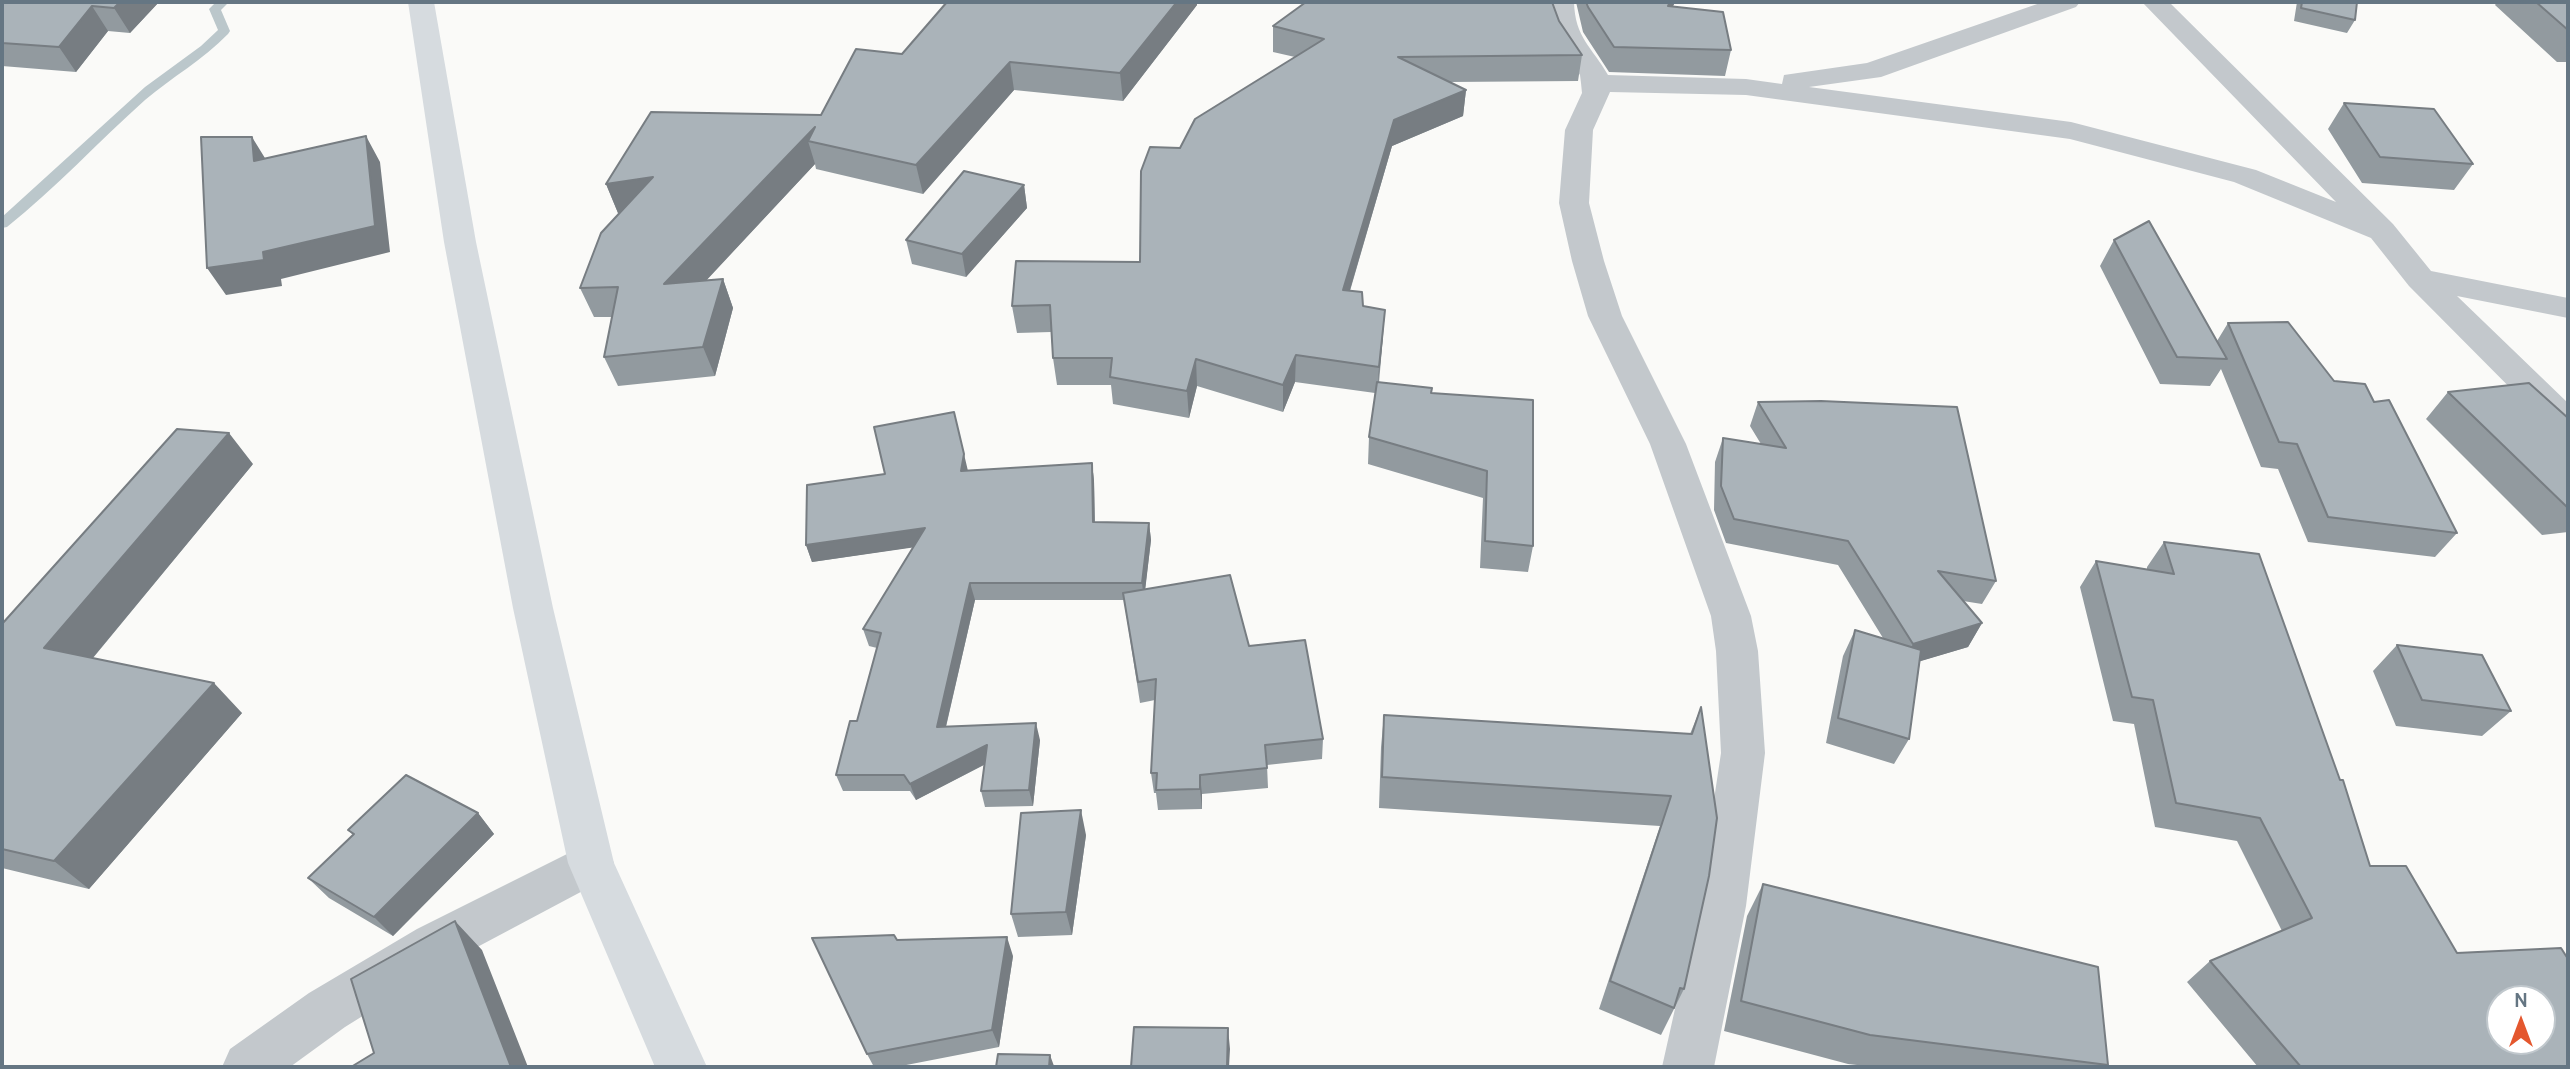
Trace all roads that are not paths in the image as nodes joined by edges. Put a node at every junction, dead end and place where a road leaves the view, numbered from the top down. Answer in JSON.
{"nodes":[{"id":1,"x":421,"y":2,"type":"edge"},
{"id":2,"x":1561,"y":2,"type":"edge"},
{"id":3,"x":2067,"y":2,"type":"edge"},
{"id":4,"x":2155,"y":2,"type":"edge"},
{"id":5,"x":1595,"y":83,"type":"junction"},
{"id":6,"x":1746,"y":87,"type":"junction"},
{"id":7,"x":2382,"y":230,"type":"junction"},
{"id":8,"x":2420,"y":279,"type":"junction"},
{"id":9,"x":2568,"y":308,"type":"edge"},
{"id":10,"x":2568,"y":424,"type":"edge"},
{"id":11,"x":591,"y":863,"type":"junction"},
{"id":12,"x":248,"y":1067,"type":"edge"},
{"id":13,"x":681,"y":1067,"type":"edge"},
{"id":14,"x":1688,"y":1067,"type":"edge"}],
"edges":[{"from":1,"to":11,"type":"street"},
{"from":2,"to":5,"type":"street"},
{"from":3,"to":6,"type":"street"},
{"from":4,"to":7,"type":"street"},
{"from":5,"to":6,"type":"street"},
{"from":5,"to":14,"type":"street"},
{"from":6,"to":7,"type":"street"},
{"from":7,"to":8,"type":"street"},
{"from":8,"to":9,"type":"street"},
{"from":8,"to":10,"type":"street"},
{"from":11,"to":12,"type":"street"},
{"from":11,"to":13,"type":"street"}]}
